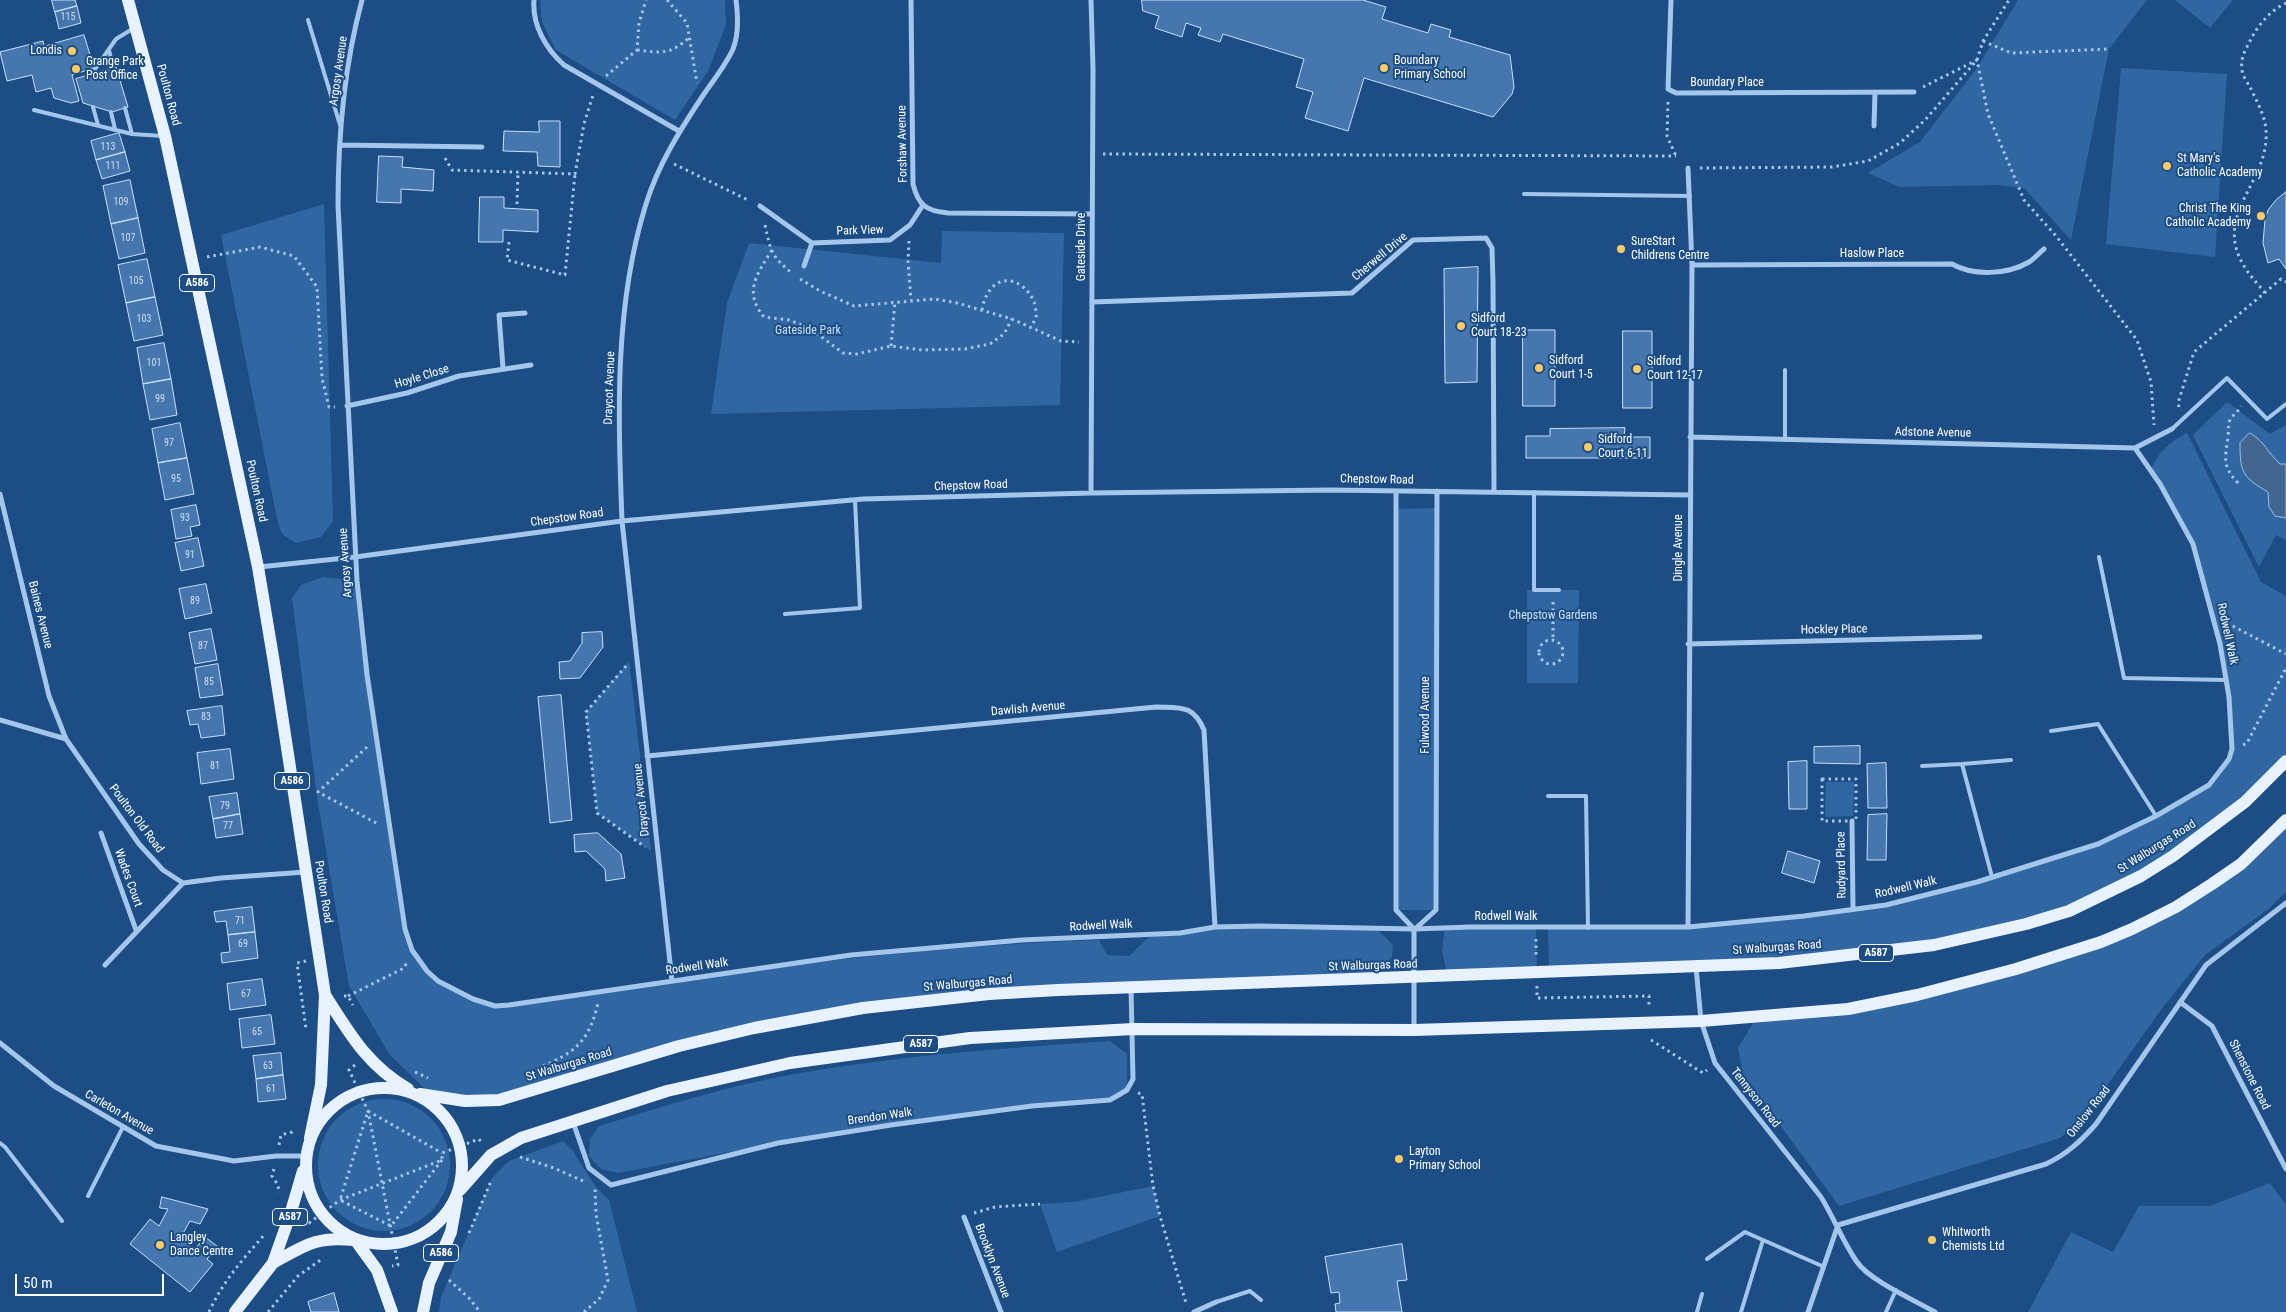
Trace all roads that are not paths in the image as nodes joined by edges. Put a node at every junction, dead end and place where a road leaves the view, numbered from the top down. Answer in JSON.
{"nodes":[{"id":1,"x":128,"y":0,"type":"edge"},
{"id":2,"x":362,"y":0,"type":"edge"},
{"id":3,"x":534,"y":0,"type":"edge"},
{"id":4,"x":736,"y":0,"type":"edge"},
{"id":5,"x":911,"y":0,"type":"edge"},
{"id":6,"x":1091,"y":0,"type":"edge"},
{"id":7,"x":1671,"y":0,"type":"edge"},
{"id":8,"x":308,"y":20,"type":"dead end"},
{"id":9,"x":136,"y":27,"type":"junction"},
{"id":10,"x":109,"y":50,"type":"junction"},
{"id":11,"x":98,"y":66,"type":"junction"},
{"id":12,"x":114,"y":68,"type":"dead end"},
{"id":13,"x":100,"y":72,"type":"dead end"},
{"id":14,"x":91,"y":75,"type":"dead end"},
{"id":15,"x":1875,"y":92,"type":"junction"},
{"id":16,"x":1914,"y":92,"type":"road end"},
{"id":17,"x":93,"y":107,"type":"dead end"},
{"id":18,"x":125,"y":108,"type":"dead end"},
{"id":19,"x":34,"y":110,"type":"dead end"},
{"id":20,"x":111,"y":112,"type":"dead end"},
{"id":21,"x":98,"y":125,"type":"junction"},
{"id":22,"x":1874,"y":126,"type":"dead end"},
{"id":23,"x":115,"y":129,"type":"junction"},
{"id":24,"x":341,"y":129,"type":"junction"},
{"id":25,"x":679,"y":131,"type":"junction"},
{"id":26,"x":132,"y":134,"type":"junction"},
{"id":27,"x":165,"y":136,"type":"junction"},
{"id":28,"x":340,"y":145,"type":"junction"},
{"id":29,"x":482,"y":147,"type":"dead end"},
{"id":30,"x":1688,"y":168,"type":"road end"},
{"id":31,"x":1524,"y":194,"type":"dead end"},
{"id":32,"x":1690,"y":196,"type":"junction"},
{"id":33,"x":923,"y":205,"type":"junction"},
{"id":34,"x":760,"y":206,"type":"road end"},
{"id":35,"x":1092,"y":214,"type":"junction"},
{"id":36,"x":812,"y":243,"type":"junction"},
{"id":37,"x":2044,"y":249,"type":"dead end"},
{"id":38,"x":1692,"y":265,"type":"junction"},
{"id":39,"x":804,"y":266,"type":"dead end"},
{"id":40,"x":1092,"y":302,"type":"junction"},
{"id":41,"x":525,"y":313,"type":"dead end"},
{"id":42,"x":531,"y":365,"type":"dead end"},
{"id":43,"x":503,"y":368,"type":"junction"},
{"id":44,"x":1785,"y":370,"type":"dead end"},
{"id":45,"x":2286,"y":404,"type":"edge"},
{"id":46,"x":347,"y":406,"type":"junction"},
{"id":47,"x":2172,"y":430,"type":"joint"},
{"id":48,"x":1690,"y":437,"type":"junction"},
{"id":49,"x":1785,"y":440,"type":"junction"},
{"id":50,"x":2135,"y":448,"type":"junction"},
{"id":51,"x":1396,"y":491,"type":"junction"},
{"id":52,"x":1437,"y":491,"type":"junction"},
{"id":53,"x":1494,"y":492,"type":"junction"},
{"id":54,"x":1534,"y":492,"type":"junction"},
{"id":55,"x":1091,"y":493,"type":"junction"},
{"id":56,"x":0,"y":494,"type":"edge"},
{"id":57,"x":1689,"y":495,"type":"junction"},
{"id":58,"x":855,"y":500,"type":"junction"},
{"id":59,"x":622,"y":521,"type":"junction"},
{"id":60,"x":355,"y":557,"type":"junction"},
{"id":61,"x":2099,"y":557,"type":"dead end"},
{"id":62,"x":258,"y":567,"type":"junction"},
{"id":63,"x":1559,"y":590,"type":"dead end"},
{"id":64,"x":785,"y":614,"type":"dead end"},
{"id":65,"x":1980,"y":637,"type":"dead end"},
{"id":66,"x":1688,"y":644,"type":"junction"},
{"id":67,"x":2226,"y":680,"type":"junction"},
{"id":68,"x":0,"y":720,"type":"edge"},
{"id":69,"x":2051,"y":731,"type":"dead end"},
{"id":70,"x":66,"y":739,"type":"junction"},
{"id":71,"x":647,"y":756,"type":"junction"},
{"id":72,"x":2011,"y":760,"type":"dead end"},
{"id":73,"x":2286,"y":761,"type":"edge"},
{"id":74,"x":1962,"y":764,"type":"junction"},
{"id":75,"x":1922,"y":766,"type":"dead end"},
{"id":76,"x":1548,"y":796,"type":"dead end"},
{"id":77,"x":2156,"y":816,"type":"junction"},
{"id":78,"x":2286,"y":820,"type":"edge"},
{"id":79,"x":1852,"y":821,"type":"road end"},
{"id":80,"x":102,"y":833,"type":"dead end"},
{"id":81,"x":306,"y":872,"type":"junction"},
{"id":82,"x":1992,"y":877,"type":"junction"},
{"id":83,"x":184,"y":884,"type":"junction"},
{"id":84,"x":2286,"y":903,"type":"edge"},
{"id":85,"x":1853,"y":909,"type":"junction"},
{"id":86,"x":1215,"y":927,"type":"junction"},
{"id":87,"x":1688,"y":927,"type":"junction"},
{"id":88,"x":1588,"y":928,"type":"junction"},
{"id":89,"x":1414,"y":929,"type":"junction"},
{"id":90,"x":136,"y":930,"type":"junction"},
{"id":91,"x":105,"y":965,"type":"dead end"},
{"id":92,"x":1696,"y":966,"type":"junction"},
{"id":93,"x":427,"y":971,"type":"joint"},
{"id":94,"x":1413,"y":978,"type":"junction"},
{"id":95,"x":672,"y":981,"type":"junction"},
{"id":96,"x":1131,"y":988,"type":"junction"},
{"id":97,"x":325,"y":995,"type":"junction"},
{"id":98,"x":2180,"y":1002,"type":"junction"},
{"id":99,"x":1701,"y":1022,"type":"junction"},
{"id":100,"x":1132,"y":1029,"type":"junction"},
{"id":101,"x":1414,"y":1030,"type":"junction"},
{"id":102,"x":0,"y":1043,"type":"edge"},
{"id":103,"x":417,"y":1093,"type":"junction"},
{"id":104,"x":572,"y":1121,"type":"junction"},
{"id":105,"x":123,"y":1127,"type":"junction"},
{"id":106,"x":310,"y":1138,"type":"junction"},
{"id":107,"x":0,"y":1143,"type":"edge"},
{"id":108,"x":304,"y":1163,"type":"junction"},
{"id":109,"x":2286,"y":1169,"type":"edge"},
{"id":110,"x":459,"y":1192,"type":"junction"},
{"id":111,"x":88,"y":1196,"type":"dead end"},
{"id":112,"x":964,"y":1216,"type":"road end"},
{"id":113,"x":62,"y":1221,"type":"dead end"},
{"id":114,"x":1838,"y":1225,"type":"junction"},
{"id":115,"x":355,"y":1240,"type":"junction"},
{"id":116,"x":1763,"y":1240,"type":"junction"},
{"id":117,"x":1707,"y":1259,"type":"dead end"},
{"id":118,"x":273,"y":1264,"type":"junction"},
{"id":119,"x":1822,"y":1266,"type":"junction"},
{"id":120,"x":1896,"y":1290,"type":"junction"},
{"id":121,"x":1702,"y":1294,"type":"dead end"},
{"id":122,"x":1261,"y":1300,"type":"dead end"},
{"id":123,"x":1216,"y":1302,"type":"joint"},
{"id":124,"x":235,"y":1312,"type":"edge"},
{"id":125,"x":392,"y":1312,"type":"edge"},
{"id":126,"x":423,"y":1312,"type":"edge"},
{"id":127,"x":1001,"y":1312,"type":"edge"},
{"id":128,"x":1194,"y":1312,"type":"edge"},
{"id":129,"x":1697,"y":1312,"type":"edge"},
{"id":130,"x":1741,"y":1312,"type":"edge"},
{"id":131,"x":1808,"y":1312,"type":"edge"},
{"id":132,"x":1886,"y":1312,"type":"edge"},
{"id":133,"x":1935,"y":1312,"type":"edge"}],
"edges":[{"from":1,"to":9,"type":"main road","name":"Poulton Road","number":"A586"},
{"from":2,"to":24,"type":"street","name":"Argosy Avenue"},
{"from":3,"to":25,"type":"street"},
{"from":4,"to":25,"type":"street","name":"Draycot Avenue"},
{"from":5,"to":33,"type":"street","name":"Forshaw Avenue"},
{"from":6,"to":35,"type":"street","name":"Gateside Drive"},
{"from":7,"to":15,"type":"street","name":"Boundary Place"},
{"from":8,"to":24,"type":"lane"},
{"from":9,"to":10,"type":"lane"},
{"from":9,"to":27,"type":"main road","name":"Poulton Road","number":"A586"},
{"from":10,"to":11,"type":"lane"},
{"from":10,"to":12,"type":"lane"},
{"from":11,"to":13,"type":"lane"},
{"from":11,"to":14,"type":"lane"},
{"from":15,"to":16,"type":"street","name":"Boundary Place"},
{"from":15,"to":22,"type":"street"},
{"from":17,"to":21,"type":"lane"},
{"from":18,"to":26,"type":"lane"},
{"from":19,"to":21,"type":"lane"},
{"from":20,"to":23,"type":"lane"},
{"from":21,"to":23,"type":"lane"},
{"from":23,"to":26,"type":"lane"},
{"from":24,"to":28,"type":"street","name":"Argosy Avenue"},
{"from":25,"to":59,"type":"street","name":"Draycot Avenue"},
{"from":26,"to":27,"type":"lane"},
{"from":27,"to":62,"type":"main road","name":"Poulton Road","number":"A586"},
{"from":28,"to":29,"type":"street"},
{"from":28,"to":46,"type":"street","name":"Argosy Avenue"},
{"from":30,"to":32,"type":"street","name":"Dingle Avenue"},
{"from":31,"to":32,"type":"lane"},
{"from":32,"to":38,"type":"street","name":"Dingle Avenue"},
{"from":33,"to":35,"type":"street"},
{"from":33,"to":36,"type":"street","name":"Park View"},
{"from":34,"to":36,"type":"street"},
{"from":35,"to":40,"type":"street","name":"Gateside Drive"},
{"from":36,"to":39,"type":"street"},
{"from":37,"to":38,"type":"street","name":"Haslow Place"},
{"from":38,"to":48,"type":"street","name":"Dingle Avenue"},
{"from":40,"to":53,"type":"street","name":"Cherwell Drive"},
{"from":40,"to":55,"type":"street","name":"Gateside Drive"},
{"from":41,"to":43,"type":"street"},
{"from":42,"to":43,"type":"street","name":"Hoyle Close"},
{"from":43,"to":46,"type":"street","name":"Hoyle Close"},
{"from":44,"to":49,"type":"lane"},
{"from":45,"to":47,"type":"lane"},
{"from":46,"to":60,"type":"street","name":"Argosy Avenue"},
{"from":47,"to":50,"type":"street","name":"Adstone Avenue"},
{"from":48,"to":49,"type":"street","name":"Adstone Avenue"},
{"from":48,"to":57,"type":"street","name":"Dingle Avenue"},
{"from":49,"to":50,"type":"street","name":"Adstone Avenue"},
{"from":50,"to":67,"type":"street","name":"Rodwell Walk"},
{"from":51,"to":52,"type":"street","name":"Chepstow Road"},
{"from":51,"to":55,"type":"street","name":"Chepstow Road"},
{"from":51,"to":89,"type":"street"},
{"from":52,"to":53,"type":"street","name":"Chepstow Road"},
{"from":52,"to":89,"type":"street","name":"Fulwood Avenue"},
{"from":53,"to":54,"type":"street","name":"Chepstow Road"},
{"from":54,"to":57,"type":"street","name":"Chepstow Road"},
{"from":54,"to":63,"type":"lane"},
{"from":55,"to":58,"type":"street","name":"Chepstow Road"},
{"from":56,"to":70,"type":"street","name":"Baines Avenue"},
{"from":57,"to":66,"type":"street","name":"Dingle Avenue"},
{"from":58,"to":59,"type":"street","name":"Chepstow Road"},
{"from":58,"to":64,"type":"lane"},
{"from":59,"to":60,"type":"street","name":"Chepstow Road"},
{"from":59,"to":71,"type":"street","name":"Draycot Avenue"},
{"from":60,"to":62,"type":"street","name":"Chepstow Road"},
{"from":60,"to":93,"type":"street","name":"Argosy Avenue"},
{"from":61,"to":67,"type":"lane"},
{"from":62,"to":81,"type":"main road","name":"Poulton Road","number":"A586"},
{"from":65,"to":66,"type":"street","name":"Hockley Place"},
{"from":66,"to":87,"type":"street","name":"Dingle Avenue"},
{"from":67,"to":77,"type":"street","name":"Rodwell Walk"},
{"from":68,"to":70,"type":"street"},
{"from":69,"to":77,"type":"lane"},
{"from":70,"to":83,"type":"street","name":"Poulton Old Road"},
{"from":71,"to":86,"type":"street","name":"Dawlish Avenue"},
{"from":71,"to":95,"type":"street","name":"Draycot Avenue"},
{"from":72,"to":74,"type":"lane"},
{"from":73,"to":92,"type":"main road","name":"St Walburgas Road","number":"A587"},
{"from":74,"to":75,"type":"lane"},
{"from":74,"to":82,"type":"lane"},
{"from":76,"to":88,"type":"lane"},
{"from":77,"to":82,"type":"street","name":"Rodwell Walk"},
{"from":78,"to":99,"type":"main road","number":"A587"},
{"from":79,"to":85,"type":"street","name":"Rudyard Place"},
{"from":80,"to":90,"type":"street","name":"Wades Court"},
{"from":81,"to":83,"type":"street"},
{"from":81,"to":97,"type":"main road","name":"Poulton Road","number":"A586"},
{"from":82,"to":85,"type":"street","name":"Rodwell Walk"},
{"from":83,"to":90,"type":"street","name":"Wades Court"},
{"from":84,"to":98,"type":"street","name":"Onslow Road"},
{"from":85,"to":87,"type":"street","name":"Rodwell Walk"},
{"from":86,"to":89,"type":"street","name":"Rodwell Walk"},
{"from":86,"to":95,"type":"street","name":"Rodwell Walk"},
{"from":87,"to":88,"type":"street","name":"Rodwell Walk"},
{"from":88,"to":89,"type":"street","name":"Rodwell Walk"},
{"from":89,"to":94,"type":"street"},
{"from":90,"to":91,"type":"street","name":"Wades Court"},
{"from":92,"to":94,"type":"main road","name":"St Walburgas Road","number":"A587"},
{"from":92,"to":99,"type":"street","name":"Tennyson Road"},
{"from":93,"to":95,"type":"street","name":"Rodwell Walk"},
{"from":94,"to":96,"type":"main road","name":"St Walburgas Road","number":"A587"},
{"from":94,"to":101,"type":"street"},
{"from":96,"to":100,"type":"street"},
{"from":96,"to":103,"type":"main road","name":"St Walburgas Road","number":"A587"},
{"from":97,"to":103,"type":"main road","name":"Poulton Road","number":"A586"},
{"from":97,"to":106,"type":"main road","name":"Poulton Road","number":"A586"},
{"from":98,"to":109,"type":"street","name":"Shenstone Road"},
{"from":98,"to":114,"type":"street","name":"Onslow Road"},
{"from":99,"to":101,"type":"main road","number":"A587"},
{"from":99,"to":114,"type":"street","name":"Tennyson Road"},
{"from":100,"to":101,"type":"main road","number":"A587"},
{"from":100,"to":104,"type":"main road","number":"A587"},
{"from":100,"to":104,"type":"street","name":"Brendon Walk"},
{"from":102,"to":105,"type":"street","name":"Carleton Avenue"},
{"from":103,"to":106,"type":"main road","name":"St Walburgas Road"},
{"from":103,"to":110,"type":"main road"},
{"from":104,"to":110,"type":"main road","number":"A587"},
{"from":105,"to":108,"type":"street","name":"Carleton Avenue"},
{"from":105,"to":111,"type":"lane"},
{"from":106,"to":108,"type":"main road"},
{"from":107,"to":113,"type":"lane"},
{"from":108,"to":115,"type":"main road"},
{"from":108,"to":118,"type":"main road","number":"A587"},
{"from":110,"to":115,"type":"main road"},
{"from":110,"to":126,"type":"main road","number":"A586"},
{"from":112,"to":127,"type":"street","name":"Brooklyn Avenue"},
{"from":114,"to":119,"type":"street"},
{"from":114,"to":120,"type":"street","name":"Tennyson Road"},
{"from":115,"to":118,"type":"main road","number":"A587"},
{"from":115,"to":125,"type":"main road"},
{"from":116,"to":117,"type":"lane"},
{"from":116,"to":119,"type":"lane"},
{"from":116,"to":130,"type":"lane"},
{"from":118,"to":124,"type":"main road","number":"A587"},
{"from":119,"to":131,"type":"street"},
{"from":120,"to":132,"type":"lane"},
{"from":120,"to":133,"type":"street","name":"Tennyson Road"},
{"from":121,"to":129,"type":"lane"},
{"from":122,"to":123,"type":"lane"},
{"from":123,"to":128,"type":"street"}]}
